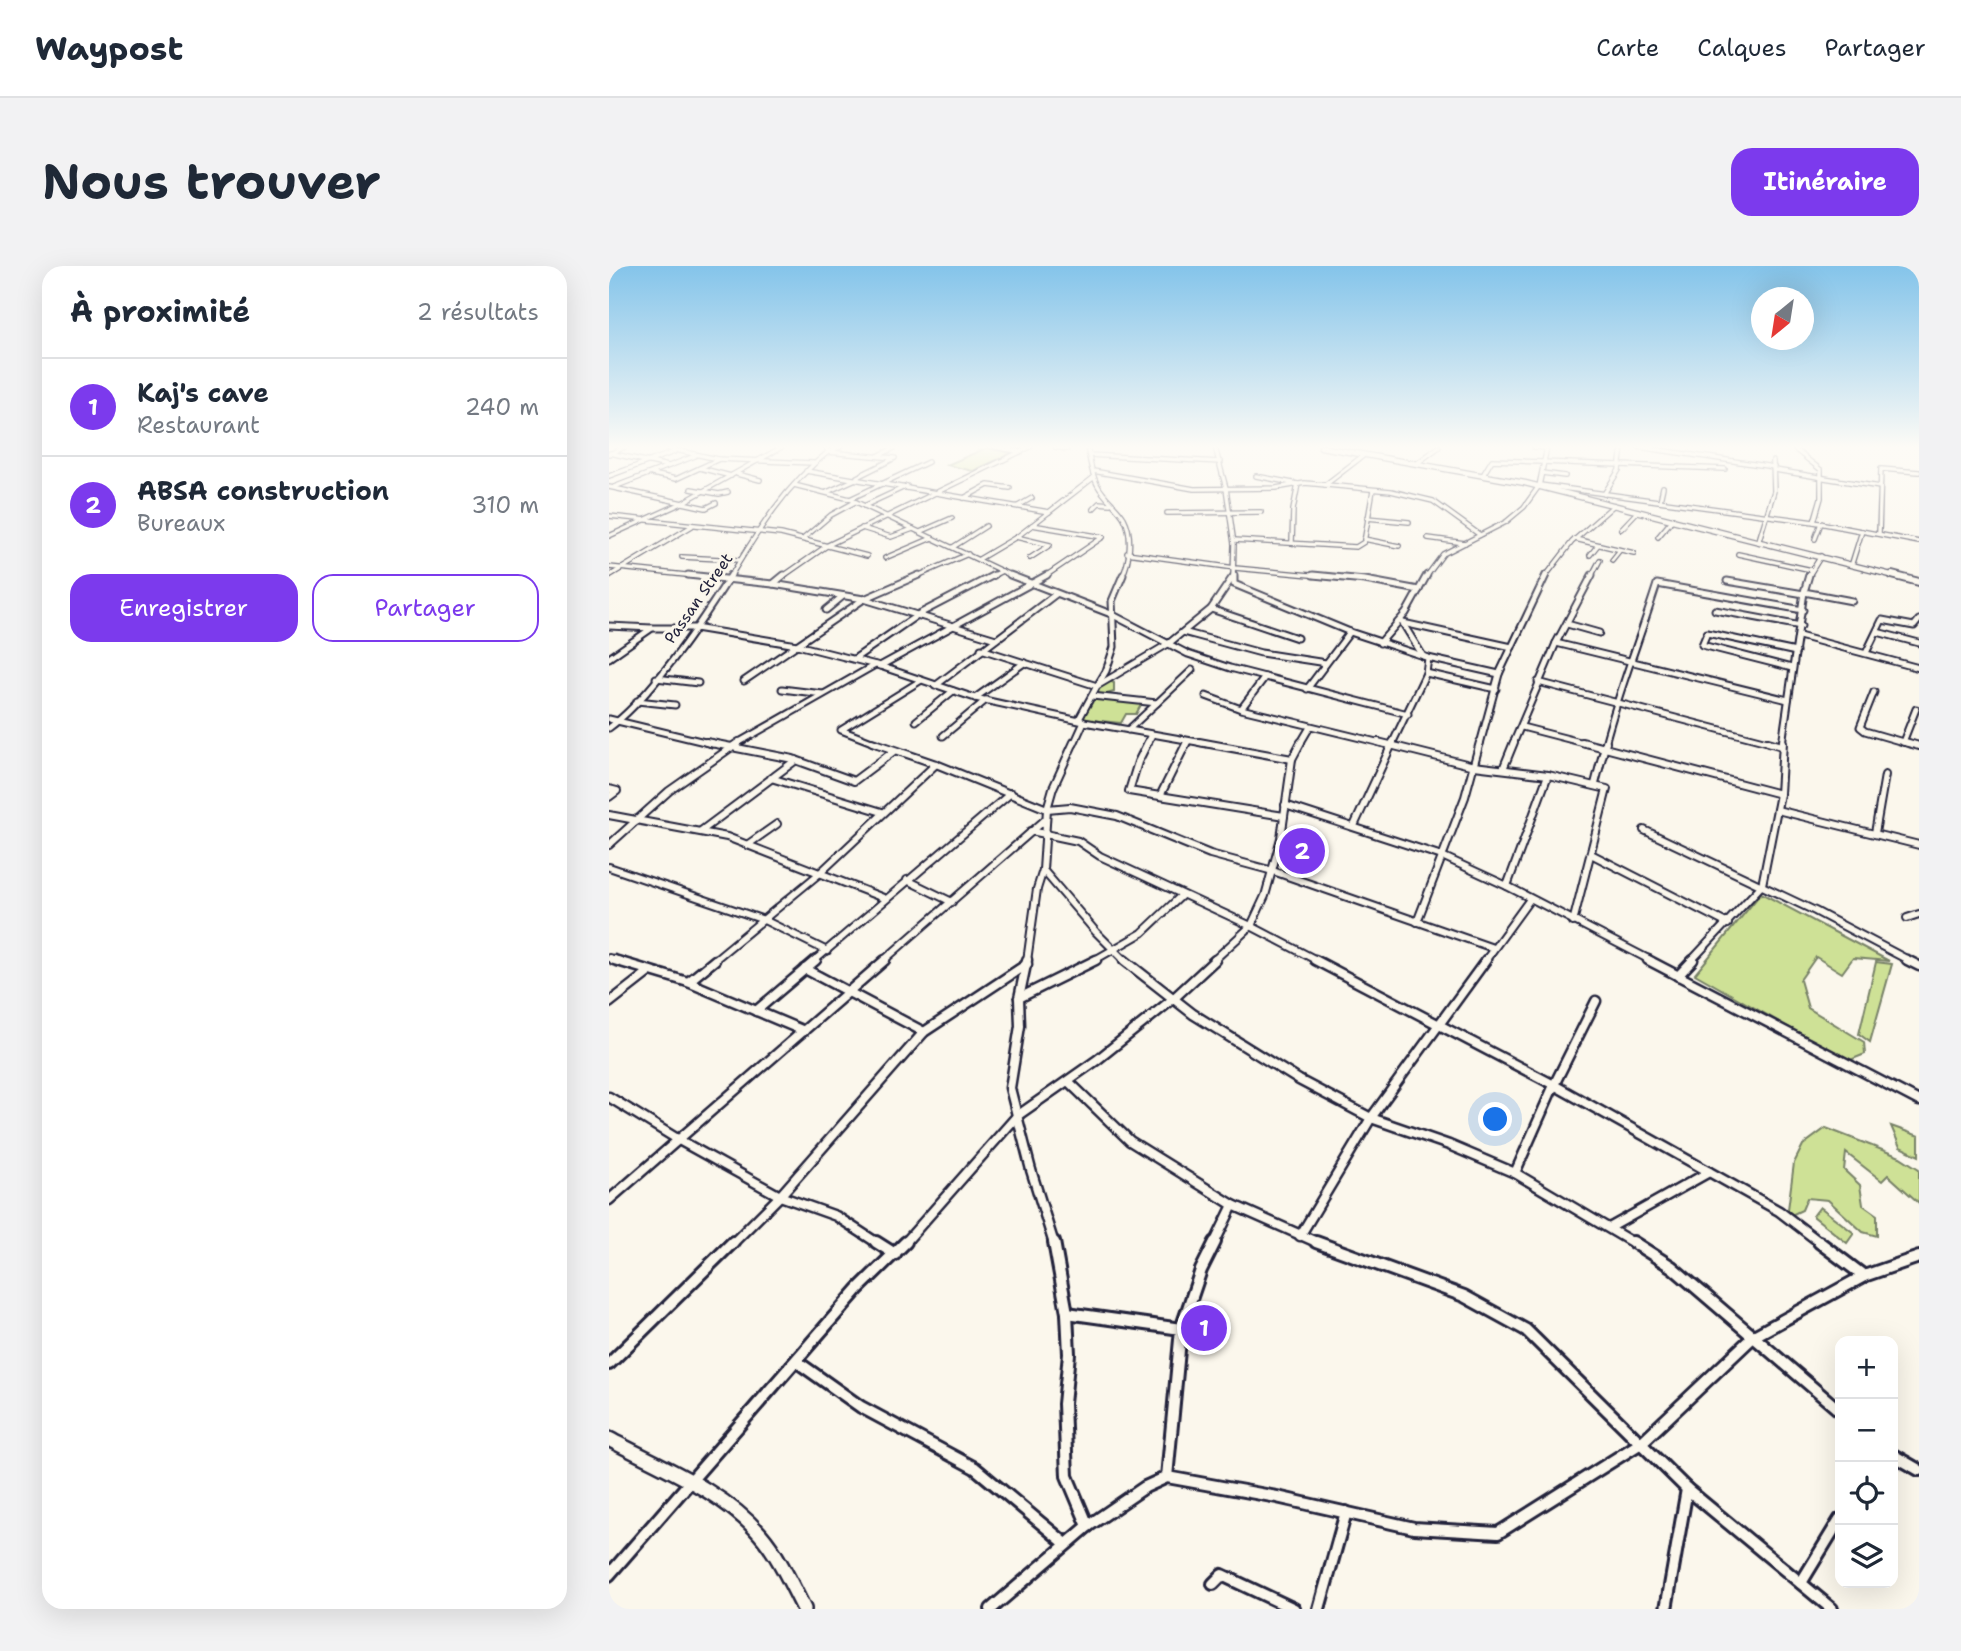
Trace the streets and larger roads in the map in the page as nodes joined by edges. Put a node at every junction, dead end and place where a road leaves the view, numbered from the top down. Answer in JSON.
{"nodes":[{"id":1,"x":667,"y":510,"type":"edge"},
{"id":2,"x":774,"y":510,"type":"edge"},
{"id":3,"x":839,"y":510,"type":"edge"},
{"id":4,"x":871,"y":510,"type":"edge"},
{"id":5,"x":900,"y":510,"type":"edge"},
{"id":6,"x":1037,"y":510,"type":"edge"},
{"id":7,"x":1052,"y":510,"type":"edge"},
{"id":8,"x":1116,"y":510,"type":"edge"},
{"id":9,"x":1230,"y":510,"type":"junction"},
{"id":10,"x":1293,"y":510,"type":"edge"},
{"id":11,"x":1369,"y":510,"type":"edge"},
{"id":12,"x":1445,"y":510,"type":"edge"},
{"id":13,"x":1521,"y":510,"type":"edge"},
{"id":14,"x":1609,"y":510,"type":"edge"},
{"id":15,"x":1633,"y":510,"type":"edge"},
{"id":16,"x":1722,"y":510,"type":"edge"},
{"id":17,"x":1769,"y":510,"type":"edge"},
{"id":18,"x":1818,"y":510,"type":"edge"},
{"id":19,"x":1880,"y":510,"type":"edge"},
{"id":20,"x":1638,"y":511,"type":"junction"},
{"id":21,"x":1049,"y":512,"type":"junction"},
{"id":22,"x":1261,"y":512,"type":"dead end"},
{"id":23,"x":1167,"y":513,"type":"dead end"},
{"id":24,"x":609,"y":516,"type":"edge"},
{"id":25,"x":1768,"y":516,"type":"junction"},
{"id":26,"x":884,"y":517,"type":"junction"},
{"id":27,"x":952,"y":518,"type":"dead end"},
{"id":28,"x":1367,"y":518,"type":"junction"},
{"id":29,"x":1673,"y":519,"type":"junction"},
{"id":30,"x":641,"y":521,"type":"junction"},
{"id":31,"x":1409,"y":522,"type":"dead end"},
{"id":32,"x":1814,"y":522,"type":"junction"},
{"id":33,"x":1821,"y":523,"type":"junction"},
{"id":34,"x":693,"y":525,"type":"junction"},
{"id":35,"x":1032,"y":525,"type":"junction"},
{"id":36,"x":986,"y":526,"type":"dead end"},
{"id":37,"x":862,"y":528,"type":"junction"},
{"id":38,"x":913,"y":529,"type":"junction"},
{"id":39,"x":1621,"y":529,"type":"dead end"},
{"id":40,"x":757,"y":530,"type":"junction"},
{"id":41,"x":1862,"y":531,"type":"junction"},
{"id":42,"x":920,"y":532,"type":"junction"},
{"id":43,"x":1879,"y":534,"type":"junction"},
{"id":44,"x":1480,"y":535,"type":"junction"},
{"id":45,"x":609,"y":536,"type":"edge"},
{"id":46,"x":1016,"y":537,"type":"junction"},
{"id":47,"x":1658,"y":537,"type":"dead end"},
{"id":48,"x":804,"y":538,"type":"junction"},
{"id":49,"x":932,"y":538,"type":"junction"},
{"id":50,"x":1428,"y":538,"type":"dead end"},
{"id":51,"x":1364,"y":539,"type":"junction"},
{"id":52,"x":1575,"y":539,"type":"junction"},
{"id":53,"x":1815,"y":539,"type":"dead end"},
{"id":54,"x":1234,"y":540,"type":"junction"},
{"id":55,"x":1759,"y":540,"type":"junction"},
{"id":56,"x":1292,"y":542,"type":"junction"},
{"id":57,"x":1919,"y":542,"type":"edge"},
{"id":58,"x":1466,"y":543,"type":"junction"},
{"id":59,"x":828,"y":545,"type":"junction"},
{"id":60,"x":1598,"y":545,"type":"junction"},
{"id":61,"x":1399,"y":546,"type":"dead end"},
{"id":62,"x":953,"y":547,"type":"junction"},
{"id":63,"x":1620,"y":550,"type":"junction"},
{"id":64,"x":1127,"y":553,"type":"junction"},
{"id":65,"x":968,"y":554,"type":"junction"},
{"id":66,"x":1634,"y":554,"type":"dead end"},
{"id":67,"x":1738,"y":554,"type":"dead end"},
{"id":68,"x":1590,"y":555,"type":"dead end"},
{"id":69,"x":867,"y":556,"type":"dead end"},
{"id":70,"x":1821,"y":556,"type":"junction"},
{"id":71,"x":682,"y":557,"type":"dead end"},
{"id":72,"x":885,"y":558,"type":"dead end"},
{"id":73,"x":1030,"y":558,"type":"dead end"},
{"id":74,"x":979,"y":559,"type":"junction"},
{"id":75,"x":739,"y":560,"type":"junction"},
{"id":76,"x":1600,"y":560,"type":"dead end"},
{"id":77,"x":1612,"y":560,"type":"dead end"},
{"id":78,"x":1853,"y":563,"type":"junction"},
{"id":79,"x":609,"y":567,"type":"edge"},
{"id":80,"x":1235,"y":568,"type":"junction"},
{"id":81,"x":621,"y":569,"type":"junction"},
{"id":82,"x":1812,"y":570,"type":"junction"},
{"id":83,"x":1002,"y":571,"type":"junction"},
{"id":84,"x":609,"y":576,"type":"edge"},
{"id":85,"x":1232,"y":578,"type":"junction"},
{"id":86,"x":729,"y":579,"type":"junction"},
{"id":87,"x":1727,"y":581,"type":"dead end"},
{"id":88,"x":1919,"y":582,"type":"edge"},
{"id":89,"x":773,"y":584,"type":"junction"},
{"id":90,"x":1031,"y":585,"type":"junction"},
{"id":91,"x":1419,"y":590,"type":"junction"},
{"id":92,"x":1804,"y":593,"type":"junction"},
{"id":93,"x":1056,"y":594,"type":"junction"},
{"id":94,"x":843,"y":596,"type":"junction"},
{"id":95,"x":864,"y":599,"type":"junction"},
{"id":96,"x":1852,"y":601,"type":"dead end"},
{"id":97,"x":1211,"y":609,"type":"junction"},
{"id":98,"x":826,"y":610,"type":"dead end"},
{"id":99,"x":1715,"y":610,"type":"dead end"},
{"id":100,"x":1803,"y":610,"type":"junction"},
{"id":101,"x":919,"y":614,"type":"junction"},
{"id":102,"x":1111,"y":614,"type":"junction"},
{"id":103,"x":1919,"y":620,"type":"edge"},
{"id":104,"x":1400,"y":622,"type":"junction"},
{"id":105,"x":1567,"y":624,"type":"junction"},
{"id":106,"x":952,"y":625,"type":"junction"},
{"id":107,"x":610,"y":626,"type":"edge"},
{"id":108,"x":1801,"y":626,"type":"junction"},
{"id":109,"x":652,"y":628,"type":"junction"},
{"id":110,"x":695,"y":628,"type":"junction"},
{"id":111,"x":1183,"y":632,"type":"junction"},
{"id":112,"x":1350,"y":632,"type":"junction"},
{"id":113,"x":1877,"y":632,"type":"junction"},
{"id":114,"x":1599,"y":633,"type":"dead end"},
{"id":115,"x":1799,"y":636,"type":"junction"},
{"id":116,"x":1297,"y":638,"type":"dead end"},
{"id":117,"x":996,"y":639,"type":"junction"},
{"id":118,"x":1380,"y":643,"type":"junction"},
{"id":119,"x":1556,"y":643,"type":"junction"},
{"id":120,"x":1919,"y":643,"type":"edge"},
{"id":121,"x":1168,"y":644,"type":"junction"},
{"id":122,"x":797,"y":645,"type":"junction"},
{"id":123,"x":1512,"y":647,"type":"junction"},
{"id":124,"x":981,"y":649,"type":"junction"},
{"id":125,"x":1796,"y":652,"type":"junction"},
{"id":126,"x":1866,"y":653,"type":"junction"},
{"id":127,"x":1426,"y":657,"type":"junction"},
{"id":128,"x":609,"y":658,"type":"edge"},
{"id":129,"x":854,"y":659,"type":"junction"},
{"id":130,"x":1633,"y":662,"type":"junction"},
{"id":131,"x":1024,"y":663,"type":"junction"},
{"id":132,"x":1326,"y":663,"type":"junction"},
{"id":133,"x":877,"y":666,"type":"junction"},
{"id":134,"x":1792,"y":668,"type":"junction"},
{"id":135,"x":1919,"y":668,"type":"edge"},
{"id":136,"x":1192,"y":670,"type":"dead end"},
{"id":137,"x":1426,"y":673,"type":"junction"},
{"id":138,"x":1499,"y":674,"type":"junction"},
{"id":139,"x":1265,"y":677,"type":"junction"},
{"id":140,"x":656,"y":678,"type":"junction"},
{"id":141,"x":744,"y":681,"type":"dead end"},
{"id":142,"x":920,"y":681,"type":"junction"},
{"id":143,"x":1538,"y":682,"type":"junction"},
{"id":144,"x":698,"y":683,"type":"dead end"},
{"id":145,"x":935,"y":686,"type":"junction"},
{"id":146,"x":1097,"y":686,"type":"junction"},
{"id":147,"x":1307,"y":689,"type":"junction"},
{"id":148,"x":1496,"y":689,"type":"junction"},
{"id":149,"x":782,"y":690,"type":"dead end"},
{"id":150,"x":953,"y":691,"type":"junction"},
{"id":151,"x":1874,"y":692,"type":"dead end"},
{"id":152,"x":824,"y":694,"type":"junction"},
{"id":153,"x":1206,"y":695,"type":"dead end"},
{"id":154,"x":1092,"y":696,"type":"junction"},
{"id":155,"x":975,"y":698,"type":"junction"},
{"id":156,"x":986,"y":700,"type":"junction"},
{"id":157,"x":1788,"y":700,"type":"junction"},
{"id":158,"x":637,"y":701,"type":"junction"},
{"id":159,"x":1157,"y":703,"type":"junction"},
{"id":160,"x":1616,"y":703,"type":"junction"},
{"id":161,"x":675,"y":705,"type":"dead end"},
{"id":162,"x":1241,"y":709,"type":"junction"},
{"id":163,"x":1916,"y":709,"type":"dead end"},
{"id":164,"x":1408,"y":714,"type":"junction"},
{"id":165,"x":609,"y":719,"type":"edge"},
{"id":166,"x":620,"y":721,"type":"junction"},
{"id":167,"x":916,"y":721,"type":"dead end"},
{"id":168,"x":1084,"y":722,"type":"junction"},
{"id":169,"x":1310,"y":727,"type":"junction"},
{"id":170,"x":1522,"y":727,"type":"junction"},
{"id":171,"x":609,"y":728,"type":"edge"},
{"id":172,"x":1128,"y":730,"type":"junction"},
{"id":173,"x":1152,"y":735,"type":"junction"},
{"id":174,"x":943,"y":736,"type":"dead end"},
{"id":175,"x":1188,"y":741,"type":"junction"},
{"id":176,"x":1903,"y":742,"type":"junction"},
{"id":177,"x":1393,"y":746,"type":"junction"},
{"id":178,"x":1782,"y":746,"type":"junction"},
{"id":179,"x":1919,"y":746,"type":"edge"},
{"id":180,"x":729,"y":748,"type":"junction"},
{"id":181,"x":1604,"y":748,"type":"junction"},
{"id":182,"x":894,"y":751,"type":"junction"},
{"id":183,"x":1292,"y":759,"type":"junction"},
{"id":184,"x":796,"y":760,"type":"junction"},
{"id":185,"x":936,"y":764,"type":"junction"},
{"id":186,"x":1474,"y":766,"type":"junction"},
{"id":187,"x":1503,"y":769,"type":"junction"},
{"id":188,"x":1548,"y":775,"type":"junction"},
{"id":189,"x":1885,"y":775,"type":"dead end"},
{"id":190,"x":771,"y":778,"type":"junction"},
{"id":191,"x":1595,"y":784,"type":"junction"},
{"id":192,"x":609,"y":789,"type":"edge"},
{"id":193,"x":1011,"y":793,"type":"junction"},
{"id":194,"x":1780,"y":794,"type":"junction"},
{"id":195,"x":1160,"y":796,"type":"junction"},
{"id":196,"x":609,"y":797,"type":"edge"},
{"id":197,"x":1285,"y":805,"type":"junction"},
{"id":198,"x":1047,"y":809,"type":"junction"},
{"id":199,"x":1777,"y":810,"type":"junction"},
{"id":200,"x":883,"y":812,"type":"junction"},
{"id":201,"x":610,"y":816,"type":"edge"},
{"id":202,"x":1284,"y":816,"type":"junction"},
{"id":203,"x":638,"y":818,"type":"junction"},
{"id":204,"x":1046,"y":819,"type":"junction"},
{"id":205,"x":777,"y":824,"type":"dead end"},
{"id":206,"x":1354,"y":826,"type":"junction"},
{"id":207,"x":1644,"y":830,"type":"dead end"},
{"id":208,"x":701,"y":831,"type":"junction"},
{"id":209,"x":1031,"y":831,"type":"junction"},
{"id":210,"x":1046,"y":833,"type":"junction"},
{"id":211,"x":1875,"y":833,"type":"junction"},
{"id":212,"x":609,"y":845,"type":"edge"},
{"id":213,"x":747,"y":845,"type":"junction"},
{"id":214,"x":1919,"y":845,"type":"edge"},
{"id":215,"x":1591,"y":854,"type":"junction"},
{"id":216,"x":1442,"y":856,"type":"junction"},
{"id":217,"x":609,"y":867,"type":"edge"},
{"id":218,"x":1043,"y":870,"type":"junction"},
{"id":219,"x":1273,"y":871,"type":"junction"},
{"id":220,"x":820,"y":873,"type":"junction"},
{"id":221,"x":907,"y":880,"type":"junction"},
{"id":222,"x":1762,"y":885,"type":"junction"},
{"id":223,"x":1507,"y":886,"type":"junction"},
{"id":224,"x":1182,"y":895,"type":"junction"},
{"id":225,"x":886,"y":899,"type":"junction"},
{"id":226,"x":1530,"y":899,"type":"junction"},
{"id":227,"x":952,"y":902,"type":"junction"},
{"id":228,"x":1919,"y":914,"type":"edge"},
{"id":229,"x":1907,"y":918,"type":"dead end"},
{"id":230,"x":764,"y":920,"type":"junction"},
{"id":231,"x":1417,"y":922,"type":"junction"},
{"id":232,"x":1573,"y":922,"type":"junction"},
{"id":233,"x":1728,"y":924,"type":"junction"},
{"id":234,"x":1251,"y":926,"type":"junction"},
{"id":235,"x":1493,"y":948,"type":"junction"},
{"id":236,"x":827,"y":951,"type":"junction"},
{"id":237,"x":1114,"y":951,"type":"junction"},
{"id":238,"x":609,"y":958,"type":"edge"},
{"id":239,"x":1027,"y":963,"type":"junction"},
{"id":240,"x":1919,"y":966,"type":"edge"},
{"id":241,"x":805,"y":969,"type":"junction"},
{"id":242,"x":650,"y":971,"type":"junction"},
{"id":243,"x":1678,"y":976,"type":"junction"},
{"id":244,"x":688,"y":982,"type":"junction"},
{"id":245,"x":848,"y":992,"type":"junction"},
{"id":246,"x":1019,"y":998,"type":"junction"},
{"id":247,"x":1173,"y":999,"type":"junction"},
{"id":248,"x":1596,"y":1001,"type":"dead end"},
{"id":249,"x":609,"y":1003,"type":"edge"},
{"id":250,"x":756,"y":1011,"type":"junction"},
{"id":251,"x":1439,"y":1025,"type":"junction"},
{"id":252,"x":804,"y":1031,"type":"junction"},
{"id":253,"x":924,"y":1032,"type":"junction"},
{"id":254,"x":1069,"y":1082,"type":"junction"},
{"id":255,"x":1554,"y":1085,"type":"junction"},
{"id":256,"x":609,"y":1097,"type":"edge"},
{"id":257,"x":1919,"y":1101,"type":"edge"},
{"id":258,"x":1017,"y":1116,"type":"junction"},
{"id":259,"x":1371,"y":1118,"type":"junction"},
{"id":260,"x":679,"y":1140,"type":"junction"},
{"id":261,"x":1709,"y":1172,"type":"junction"},
{"id":262,"x":1515,"y":1173,"type":"junction"},
{"id":263,"x":780,"y":1196,"type":"junction"},
{"id":264,"x":609,"y":1200,"type":"edge"},
{"id":265,"x":1233,"y":1205,"type":"junction"},
{"id":266,"x":1611,"y":1227,"type":"junction"},
{"id":267,"x":1300,"y":1236,"type":"junction"},
{"id":268,"x":895,"y":1254,"type":"junction"},
{"id":269,"x":1919,"y":1257,"type":"edge"},
{"id":270,"x":1864,"y":1276,"type":"junction"},
{"id":271,"x":1067,"y":1313,"type":"junction"},
{"id":272,"x":1181,"y":1329,"type":"junction"},
{"id":273,"x":1754,"y":1336,"type":"junction"},
{"id":274,"x":796,"y":1361,"type":"junction"},
{"id":275,"x":609,"y":1364,"type":"edge"},
{"id":276,"x":1835,"y":1408,"type":"edge"},
{"id":277,"x":609,"y":1440,"type":"edge"},
{"id":278,"x":1641,"y":1443,"type":"junction"},
{"id":279,"x":1898,"y":1458,"type":"edge"},
{"id":280,"x":1919,"y":1470,"type":"edge"},
{"id":281,"x":1167,"y":1477,"type":"junction"},
{"id":282,"x":689,"y":1484,"type":"junction"},
{"id":283,"x":1687,"y":1489,"type":"junction"},
{"id":284,"x":1346,"y":1512,"type":"junction"},
{"id":285,"x":1836,"y":1525,"type":"edge"},
{"id":286,"x":1088,"y":1526,"type":"junction"},
{"id":287,"x":1066,"y":1545,"type":"junction"},
{"id":288,"x":609,"y":1575,"type":"edge"},
{"id":289,"x":1801,"y":1583,"type":"junction"},
{"id":290,"x":1213,"y":1584,"type":"dead end"},
{"id":291,"x":804,"y":1609,"type":"edge"},
{"id":292,"x":991,"y":1609,"type":"edge"},
{"id":293,"x":1294,"y":1609,"type":"edge"},
{"id":294,"x":1319,"y":1609,"type":"edge"},
{"id":295,"x":1667,"y":1609,"type":"edge"},
{"id":296,"x":1832,"y":1609,"type":"edge"}],
"edges":[{"from":1,"to":30,"type":"street"},
{"from":2,"to":40,"type":"street","name":"Passan Street"},
{"from":3,"to":48,"type":"street"},
{"from":4,"to":26,"type":"street"},
{"from":5,"to":26,"type":"street"},
{"from":6,"to":21,"type":"street"},
{"from":7,"to":21,"type":"street"},
{"from":8,"to":64,"type":"street"},
{"from":9,"to":22,"type":"street"},
{"from":9,"to":23,"type":"street"},
{"from":9,"to":54,"type":"street"},
{"from":10,"to":56,"type":"street"},
{"from":11,"to":28,"type":"street"},
{"from":12,"to":44,"type":"street"},
{"from":13,"to":44,"type":"street"},
{"from":14,"to":52,"type":"street"},
{"from":15,"to":20,"type":"street"},
{"from":16,"to":25,"type":"street"},
{"from":17,"to":25,"type":"street"},
{"from":18,"to":32,"type":"street"},
{"from":19,"to":43,"type":"street"},
{"from":20,"to":29,"type":"street"},
{"from":20,"to":39,"type":"street"},
{"from":21,"to":35,"type":"street"},
{"from":24,"to":30,"type":"street"},
{"from":25,"to":32,"type":"street"},
{"from":25,"to":55,"type":"street"},
{"from":26,"to":37,"type":"street"},
{"from":26,"to":38,"type":"street"},
{"from":27,"to":42,"type":"street"},
{"from":28,"to":31,"type":"street"},
{"from":28,"to":51,"type":"street"},
{"from":29,"to":47,"type":"street"},
{"from":29,"to":55,"type":"street"},
{"from":30,"to":34,"type":"street"},
{"from":30,"to":45,"type":"street"},
{"from":32,"to":33,"type":"street"},
{"from":33,"to":41,"type":"street"},
{"from":33,"to":53,"type":"street"},
{"from":34,"to":40,"type":"street"},
{"from":34,"to":81,"type":"street"},
{"from":35,"to":46,"type":"street"},
{"from":35,"to":90,"type":"street"},
{"from":36,"to":62,"type":"street"},
{"from":37,"to":38,"type":"street"},
{"from":37,"to":59,"type":"street"},
{"from":38,"to":42,"type":"street"},
{"from":40,"to":48,"type":"street"},
{"from":40,"to":75,"type":"street","name":"Passan Street"},
{"from":41,"to":43,"type":"street"},
{"from":41,"to":78,"type":"street"},
{"from":42,"to":49,"type":"street"},
{"from":43,"to":57,"type":"street"},
{"from":44,"to":58,"type":"street"},
{"from":46,"to":73,"type":"street"},
{"from":46,"to":74,"type":"street"},
{"from":48,"to":59,"type":"street"},
{"from":49,"to":62,"type":"street"},
{"from":49,"to":72,"type":"street"},
{"from":50,"to":58,"type":"street"},
{"from":51,"to":56,"type":"street"},
{"from":51,"to":61,"type":"street"},
{"from":52,"to":60,"type":"street"},
{"from":52,"to":123,"type":"street"},
{"from":54,"to":56,"type":"street"},
{"from":54,"to":80,"type":"street"},
{"from":55,"to":70,"type":"street"},
{"from":58,"to":91,"type":"street"},
{"from":59,"to":69,"type":"street"},
{"from":59,"to":89,"type":"street"},
{"from":60,"to":63,"type":"street"},
{"from":60,"to":68,"type":"street"},
{"from":62,"to":65,"type":"street"},
{"from":63,"to":66,"type":"street"},
{"from":63,"to":77,"type":"street"},
{"from":64,"to":80,"type":"street"},
{"from":64,"to":102,"type":"street"},
{"from":65,"to":74,"type":"street"},
{"from":65,"to":95,"type":"street"},
{"from":67,"to":82,"type":"street"},
{"from":70,"to":78,"type":"street"},
{"from":70,"to":82,"type":"street"},
{"from":71,"to":75,"type":"street"},
{"from":74,"to":83,"type":"street"},
{"from":75,"to":86,"type":"street","name":"Passan Street"},
{"from":76,"to":105,"type":"street"},
{"from":78,"to":88,"type":"street"},
{"from":79,"to":81,"type":"street"},
{"from":80,"to":85,"type":"street"},
{"from":80,"to":91,"type":"street"},
{"from":81,"to":84,"type":"street"},
{"from":81,"to":86,"type":"street"},
{"from":82,"to":92,"type":"street"},
{"from":83,"to":90,"type":"street"},
{"from":83,"to":101,"type":"street"},
{"from":85,"to":97,"type":"street"},
{"from":85,"to":112,"type":"street"},
{"from":86,"to":89,"type":"street"},
{"from":86,"to":110,"type":"street","name":"Passan Street"},
{"from":87,"to":92,"type":"street"},
{"from":89,"to":94,"type":"street"},
{"from":90,"to":93,"type":"street"},
{"from":90,"to":106,"type":"street"},
{"from":91,"to":104,"type":"street"},
{"from":92,"to":96,"type":"street"},
{"from":92,"to":100,"type":"street"},
{"from":93,"to":102,"type":"street"},
{"from":93,"to":117,"type":"street"},
{"from":94,"to":95,"type":"street"},
{"from":94,"to":98,"type":"street"},
{"from":95,"to":101,"type":"street"},
{"from":95,"to":122,"type":"street"},
{"from":97,"to":111,"type":"street"},
{"from":97,"to":116,"type":"street"},
{"from":99,"to":108,"type":"street"},
{"from":100,"to":108,"type":"street"},
{"from":100,"to":130,"type":"street"},
{"from":101,"to":106,"type":"street"},
{"from":101,"to":129,"type":"street"},
{"from":102,"to":121,"type":"street"},
{"from":102,"to":146,"type":"street"},
{"from":103,"to":113,"type":"street"},
{"from":104,"to":118,"type":"street"},
{"from":104,"to":123,"type":"street"},
{"from":104,"to":127,"type":"street"},
{"from":105,"to":114,"type":"street"},
{"from":105,"to":119,"type":"street"},
{"from":106,"to":117,"type":"street"},
{"from":106,"to":133,"type":"street"},
{"from":107,"to":109,"type":"street"},
{"from":108,"to":115,"type":"street"},
{"from":109,"to":110,"type":"street"},
{"from":109,"to":128,"type":"street"},
{"from":110,"to":122,"type":"street"},
{"from":110,"to":140,"type":"street","name":"Passan Street"},
{"from":111,"to":121,"type":"street"},
{"from":111,"to":132,"type":"street"},
{"from":112,"to":118,"type":"street"},
{"from":112,"to":132,"type":"street"},
{"from":113,"to":120,"type":"street"},
{"from":113,"to":126,"type":"street"},
{"from":115,"to":125,"type":"street"},
{"from":115,"to":126,"type":"street"},
{"from":117,"to":124,"type":"street"},
{"from":118,"to":127,"type":"street"},
{"from":119,"to":130,"type":"street"},
{"from":119,"to":143,"type":"street"},
{"from":121,"to":139,"type":"street"},
{"from":121,"to":146,"type":"street"},
{"from":122,"to":129,"type":"street"},
{"from":122,"to":141,"type":"street"},
{"from":123,"to":138,"type":"street"},
{"from":124,"to":131,"type":"street"},
{"from":124,"to":145,"type":"street"},
{"from":125,"to":134,"type":"street"},
{"from":125,"to":134,"type":"street"},
{"from":126,"to":135,"type":"street"},
{"from":127,"to":137,"type":"street"},
{"from":127,"to":138,"type":"street"},
{"from":129,"to":133,"type":"street"},
{"from":130,"to":157,"type":"street"},
{"from":130,"to":160,"type":"street"},
{"from":131,"to":146,"type":"street"},
{"from":131,"to":155,"type":"street"},
{"from":132,"to":147,"type":"street"},
{"from":133,"to":142,"type":"street"},
{"from":133,"to":152,"type":"street"},
{"from":134,"to":157,"type":"street"},
{"from":136,"to":159,"type":"street"},
{"from":137,"to":148,"type":"street"},
{"from":137,"to":164,"type":"street"},
{"from":138,"to":148,"type":"street"},
{"from":139,"to":147,"type":"street"},
{"from":139,"to":162,"type":"street"},
{"from":140,"to":144,"type":"street"},
{"from":140,"to":158,"type":"street","name":"Passan Street"},
{"from":142,"to":145,"type":"street"},
{"from":142,"to":182,"type":"street"},
{"from":143,"to":160,"type":"street"},
{"from":143,"to":170,"type":"street"},
{"from":145,"to":150,"type":"street"},
{"from":146,"to":154,"type":"street"},
{"from":147,"to":164,"type":"street"},
{"from":148,"to":186,"type":"street"},
{"from":149,"to":152,"type":"street"},
{"from":150,"to":155,"type":"street"},
{"from":150,"to":167,"type":"street"},
{"from":151,"to":176,"type":"street"},
{"from":152,"to":180,"type":"street"},
{"from":153,"to":162,"type":"street"},
{"from":154,"to":159,"type":"street"},
{"from":154,"to":168,"type":"street"},
{"from":155,"to":156,"type":"street"},
{"from":156,"to":168,"type":"street"},
{"from":156,"to":174,"type":"street"},
{"from":157,"to":178,"type":"street"},
{"from":158,"to":161,"type":"street"},
{"from":158,"to":166,"type":"street","name":"Passan Street"},
{"from":159,"to":172,"type":"street"},
{"from":160,"to":178,"type":"street"},
{"from":160,"to":181,"type":"street"},
{"from":162,"to":169,"type":"street"},
{"from":163,"to":176,"type":"street"},
{"from":164,"to":177,"type":"street"},
{"from":165,"to":166,"type":"street"},
{"from":166,"to":171,"type":"street","name":"Passan Street"},
{"from":166,"to":180,"type":"street"},
{"from":168,"to":172,"type":"street"},
{"from":168,"to":198,"type":"street"},
{"from":169,"to":177,"type":"street"},
{"from":169,"to":183,"type":"street"},
{"from":170,"to":181,"type":"street"},
{"from":170,"to":187,"type":"street"},
{"from":172,"to":173,"type":"street"},
{"from":173,"to":175,"type":"street"},
{"from":173,"to":195,"type":"street"},
{"from":175,"to":183,"type":"street"},
{"from":175,"to":195,"type":"street"},
{"from":176,"to":179,"type":"street"},
{"from":177,"to":186,"type":"street"},
{"from":177,"to":206,"type":"street"},
{"from":178,"to":194,"type":"street"},
{"from":180,"to":184,"type":"street"},
{"from":180,"to":203,"type":"street"},
{"from":181,"to":191,"type":"street"},
{"from":181,"to":194,"type":"street"},
{"from":182,"to":184,"type":"street"},
{"from":182,"to":185,"type":"street"},
{"from":183,"to":197,"type":"street"},
{"from":184,"to":190,"type":"street"},
{"from":185,"to":193,"type":"street"},
{"from":185,"to":200,"type":"street"},
{"from":186,"to":187,"type":"street"},
{"from":186,"to":216,"type":"street"},
{"from":187,"to":188,"type":"street"},
{"from":188,"to":191,"type":"street"},
{"from":188,"to":223,"type":"street"},
{"from":189,"to":211,"type":"street"},
{"from":190,"to":200,"type":"street"},
{"from":190,"to":208,"type":"street"},
{"from":191,"to":215,"type":"street"},
{"from":192,"to":196,"type":"street"},
{"from":193,"to":198,"type":"street"},
{"from":193,"to":221,"type":"street"},
{"from":194,"to":199,"type":"street"},
{"from":195,"to":202,"type":"street"},
{"from":197,"to":202,"type":"street"},
{"from":197,"to":206,"type":"street"},
{"from":198,"to":204,"type":"street"},
{"from":198,"to":219,"type":"street"},
{"from":199,"to":211,"type":"street"},
{"from":199,"to":222,"type":"street"},
{"from":200,"to":220,"type":"street"},
{"from":201,"to":203,"type":"street"},
{"from":202,"to":219,"type":"street"},
{"from":203,"to":208,"type":"street"},
{"from":203,"to":212,"type":"street"},
{"from":204,"to":209,"type":"street"},
{"from":204,"to":210,"type":"street"},
{"from":205,"to":213,"type":"street"},
{"from":206,"to":216,"type":"street"},
{"from":207,"to":222,"type":"street"},
{"from":208,"to":213,"type":"street"},
{"from":209,"to":210,"type":"street"},
{"from":209,"to":227,"type":"street"},
{"from":210,"to":218,"type":"street"},
{"from":210,"to":224,"type":"street"},
{"from":211,"to":214,"type":"street"},
{"from":213,"to":220,"type":"street"},
{"from":215,"to":232,"type":"street"},
{"from":215,"to":233,"type":"street"},
{"from":216,"to":223,"type":"street"},
{"from":216,"to":231,"type":"street"},
{"from":217,"to":230,"type":"street"},
{"from":218,"to":237,"type":"street"},
{"from":218,"to":239,"type":"street"},
{"from":219,"to":231,"type":"street"},
{"from":219,"to":234,"type":"street"},
{"from":220,"to":225,"type":"street"},
{"from":220,"to":230,"type":"street"},
{"from":221,"to":225,"type":"street"},
{"from":221,"to":227,"type":"street"},
{"from":222,"to":233,"type":"street"},
{"from":222,"to":240,"type":"street"},
{"from":223,"to":226,"type":"street"},
{"from":224,"to":234,"type":"street"},
{"from":224,"to":237,"type":"street"},
{"from":225,"to":236,"type":"street"},
{"from":226,"to":232,"type":"street"},
{"from":226,"to":235,"type":"street"},
{"from":227,"to":245,"type":"street"},
{"from":228,"to":229,"type":"street"},
{"from":230,"to":236,"type":"street"},
{"from":230,"to":244,"type":"street"},
{"from":231,"to":235,"type":"street"},
{"from":232,"to":243,"type":"street"},
{"from":233,"to":243,"type":"street"},
{"from":234,"to":247,"type":"street"},
{"from":234,"to":251,"type":"street"},
{"from":235,"to":251,"type":"street"},
{"from":236,"to":241,"type":"street"},
{"from":237,"to":246,"type":"street"},
{"from":237,"to":247,"type":"street"},
{"from":238,"to":242,"type":"street"},
{"from":239,"to":246,"type":"street"},
{"from":239,"to":253,"type":"street"},
{"from":241,"to":245,"type":"street"},
{"from":241,"to":250,"type":"street"},
{"from":242,"to":244,"type":"street"},
{"from":242,"to":249,"type":"street"},
{"from":243,"to":257,"type":"street"},
{"from":244,"to":250,"type":"street"},
{"from":245,"to":252,"type":"street"},
{"from":245,"to":253,"type":"street"},
{"from":246,"to":258,"type":"street"},
{"from":247,"to":254,"type":"street"},
{"from":247,"to":259,"type":"street"},
{"from":248,"to":255,"type":"street"},
{"from":250,"to":252,"type":"street"},
{"from":251,"to":255,"type":"street"},
{"from":251,"to":259,"type":"street"},
{"from":252,"to":260,"type":"street"},
{"from":253,"to":263,"type":"street"},
{"from":254,"to":258,"type":"street"},
{"from":254,"to":265,"type":"street"},
{"from":255,"to":261,"type":"street"},
{"from":255,"to":262,"type":"street"},
{"from":256,"to":260,"type":"street"},
{"from":258,"to":268,"type":"street"},
{"from":258,"to":271,"type":"street"},
{"from":259,"to":262,"type":"street"},
{"from":259,"to":267,"type":"street"},
{"from":260,"to":263,"type":"street"},
{"from":260,"to":264,"type":"street"},
{"from":261,"to":266,"type":"street"},
{"from":261,"to":270,"type":"street"},
{"from":262,"to":266,"type":"street"},
{"from":263,"to":268,"type":"street"},
{"from":263,"to":275,"type":"street"},
{"from":265,"to":267,"type":"street"},
{"from":265,"to":272,"type":"street"},
{"from":266,"to":273,"type":"street"},
{"from":267,"to":278,"type":"street"},
{"from":268,"to":274,"type":"street"},
{"from":269,"to":270,"type":"street"},
{"from":270,"to":273,"type":"street"},
{"from":271,"to":272,"type":"street"},
{"from":271,"to":286,"type":"street"},
{"from":272,"to":281,"type":"street"},
{"from":273,"to":276,"type":"street"},
{"from":273,"to":278,"type":"street"},
{"from":274,"to":282,"type":"street"},
{"from":274,"to":287,"type":"street"},
{"from":277,"to":282,"type":"street"},
{"from":278,"to":283,"type":"street"},
{"from":278,"to":284,"type":"street"},
{"from":279,"to":280,"type":"street"},
{"from":281,"to":284,"type":"street"},
{"from":281,"to":286,"type":"street"},
{"from":282,"to":288,"type":"street"},
{"from":282,"to":291,"type":"street"},
{"from":283,"to":289,"type":"street"},
{"from":283,"to":295,"type":"street"},
{"from":284,"to":294,"type":"street"},
{"from":285,"to":289,"type":"street"},
{"from":286,"to":287,"type":"street"},
{"from":287,"to":292,"type":"street"},
{"from":289,"to":296,"type":"street"},
{"from":290,"to":293,"type":"street"}]}
